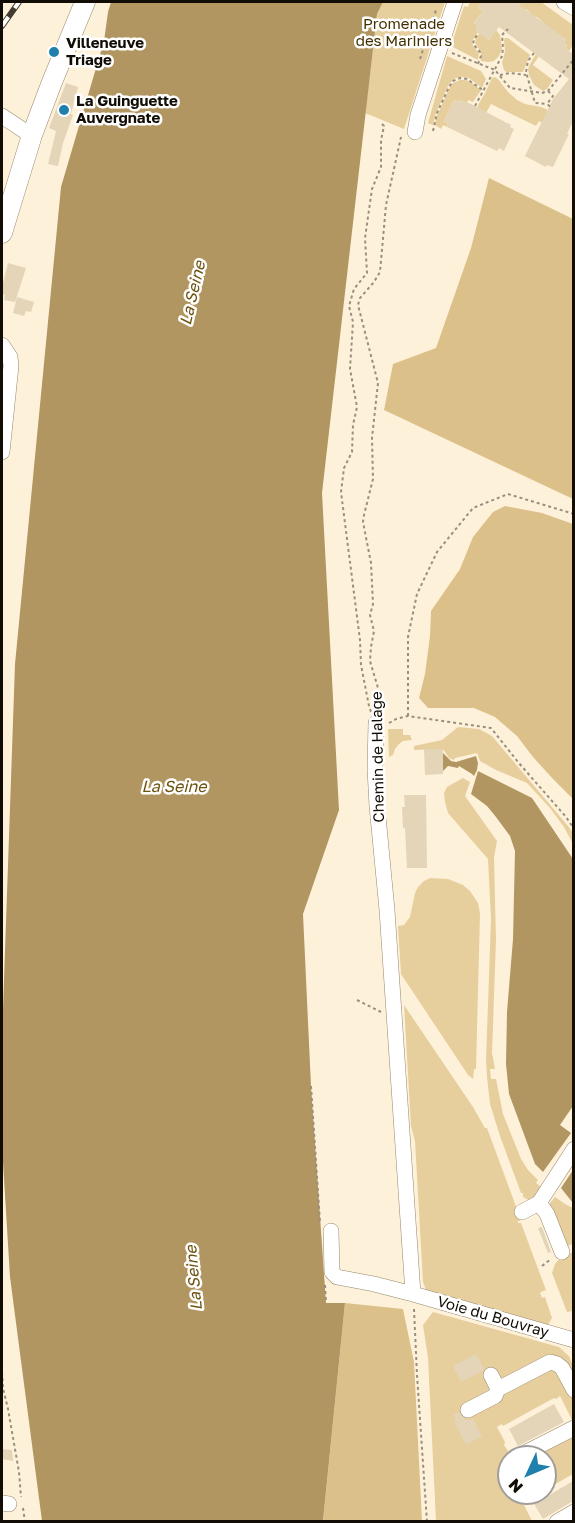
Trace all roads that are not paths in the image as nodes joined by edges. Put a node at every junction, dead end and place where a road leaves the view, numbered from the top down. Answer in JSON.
{"nodes":[{"id":1,"x":85,"y":2,"type":"edge"},
{"id":2,"x":455,"y":2,"type":"edge"},
{"id":3,"x":564,"y":2,"type":"edge"},
{"id":4,"x":573,"y":8,"type":"edge"},
{"id":5,"x":2,"y":116,"type":"edge"},
{"id":6,"x":408,"y":133,"type":"road end"},
{"id":7,"x":32,"y":135,"type":"junction"},
{"id":8,"x":2,"y":233,"type":"edge"},
{"id":9,"x":2,"y":345,"type":"edge"},
{"id":10,"x":2,"y":452,"type":"edge"},
{"id":11,"x":382,"y":723,"type":"road end"},
{"id":12,"x":573,"y":1149,"type":"edge"},
{"id":13,"x":539,"y":1203,"type":"junction"},
{"id":14,"x":522,"y":1212,"type":"dead end"},
{"id":15,"x":325,"y":1228,"type":"road end"},
{"id":16,"x":562,"y":1251,"type":"dead end"},
{"id":17,"x":413,"y":1294,"type":"junction"},
{"id":18,"x":573,"y":1340,"type":"edge"},
{"id":19,"x":491,"y":1375,"type":"dead end"},
{"id":20,"x":498,"y":1389,"type":"junction"},
{"id":21,"x":573,"y":1390,"type":"edge"},
{"id":22,"x":468,"y":1410,"type":"dead end"},
{"id":23,"x":573,"y":1428,"type":"edge"},
{"id":24,"x":541,"y":1445,"type":"edge"},
{"id":25,"x":573,"y":1512,"type":"edge"},
{"id":26,"x":557,"y":1521,"type":"edge"}],
"edges":[{"from":1,"to":7,"type":"main road"},
{"from":2,"to":6,"type":"street"},
{"from":3,"to":4,"type":"street"},
{"from":5,"to":7,"type":"street"},
{"from":7,"to":8,"type":"main road"},
{"from":9,"to":10,"type":"street"},
{"from":11,"to":17,"type":"street","name":"Chemin de Halage"},
{"from":12,"to":13,"type":"street"},
{"from":13,"to":14,"type":"street"},
{"from":13,"to":16,"type":"street"},
{"from":15,"to":17,"type":"street","name":"Voie du Bouvray"},
{"from":17,"to":18,"type":"street","name":"Voie du Bouvray"},
{"from":19,"to":20,"type":"street"},
{"from":20,"to":21,"type":"street"},
{"from":20,"to":22,"type":"street"},
{"from":23,"to":24,"type":"street"},
{"from":25,"to":26,"type":"street"}]}
